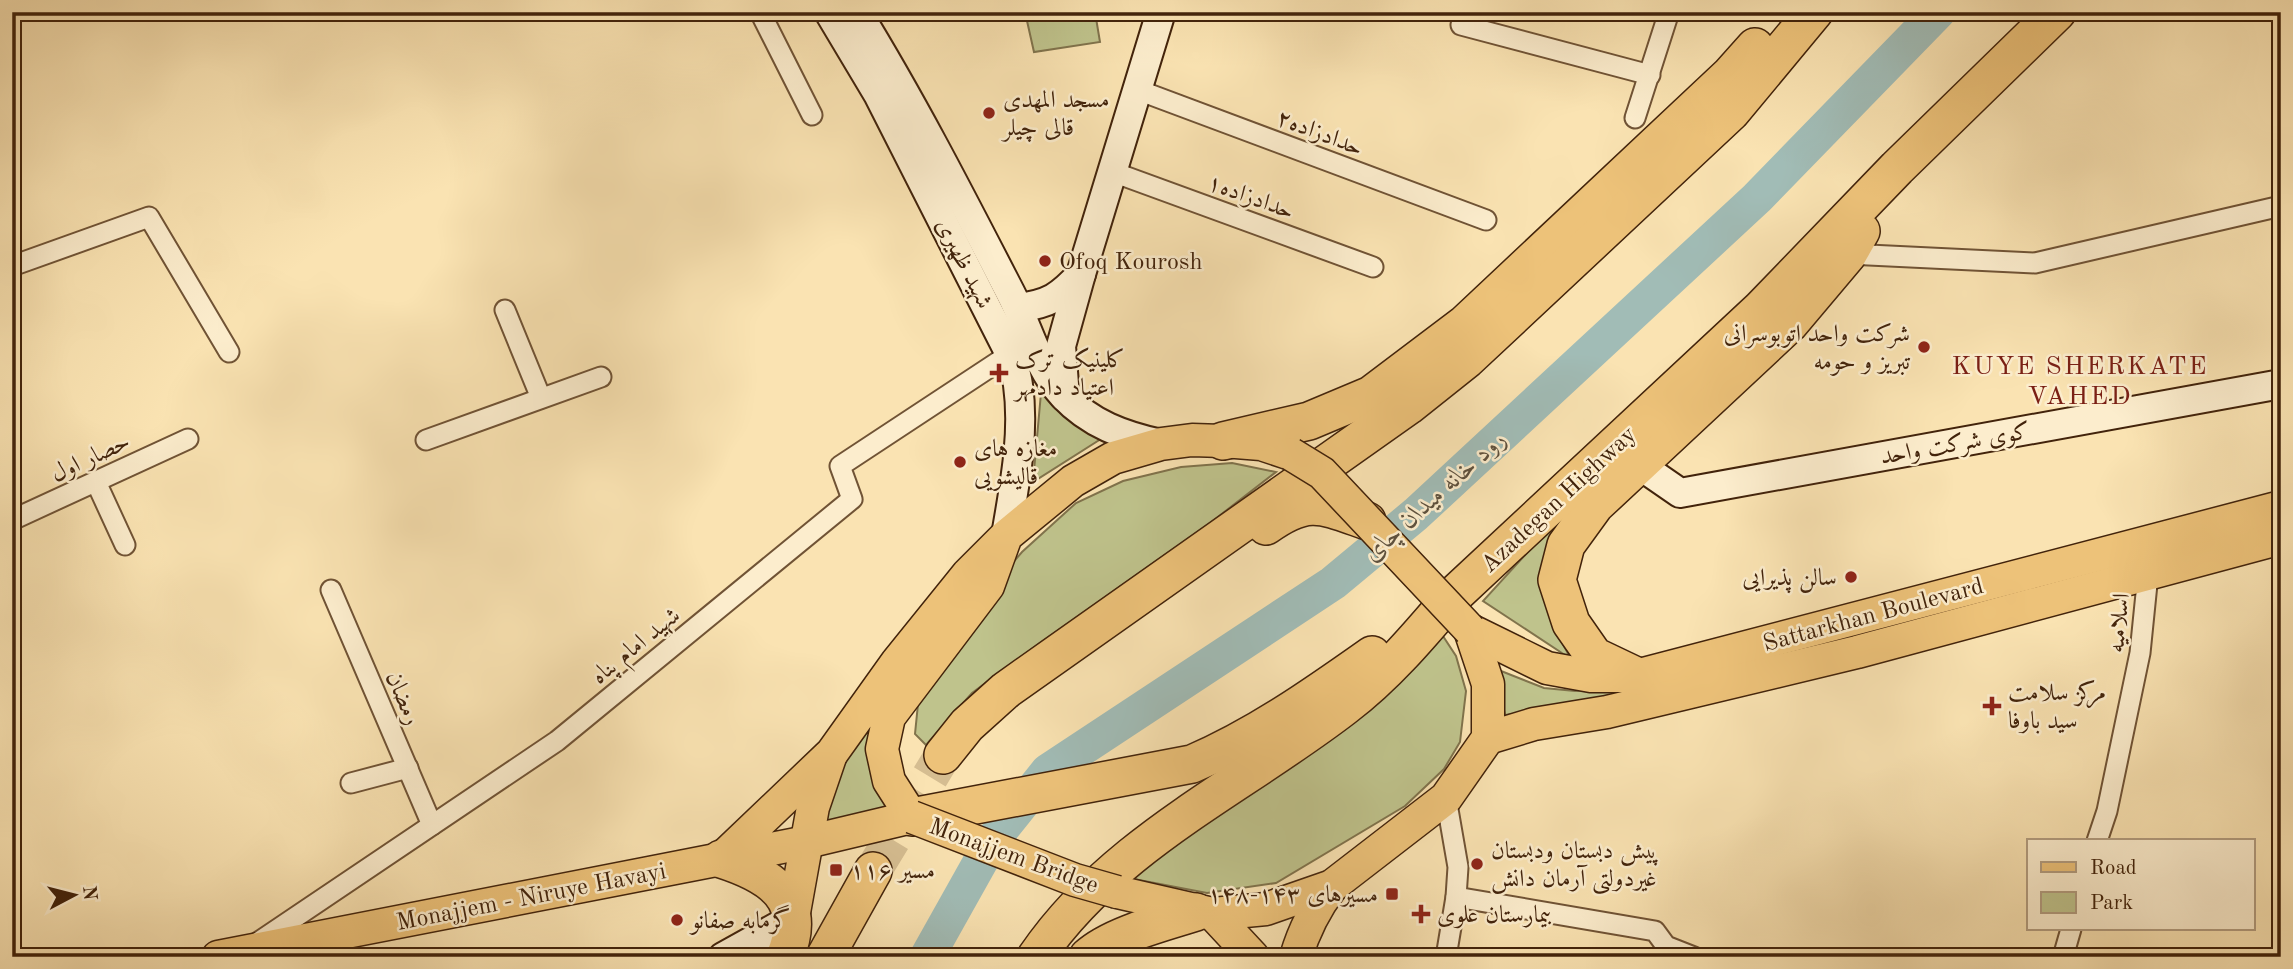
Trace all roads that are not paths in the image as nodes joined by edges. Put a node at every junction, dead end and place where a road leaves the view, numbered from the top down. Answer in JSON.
{"nodes":[{"id":1,"x":760,"y":12,"type":"edge"},
{"id":2,"x":829,"y":12,"type":"edge"},
{"id":3,"x":857,"y":12,"type":"edge"},
{"id":4,"x":1161,"y":12,"type":"edge"},
{"id":5,"x":1669,"y":12,"type":"edge"},
{"id":6,"x":1786,"y":12,"type":"edge"},
{"id":7,"x":1814,"y":12,"type":"edge"},
{"id":8,"x":2057,"y":12,"type":"edge"},
{"id":9,"x":1461,"y":25,"type":"dead end"},
{"id":10,"x":1650,"y":75,"type":"junction"},
{"id":11,"x":1138,"y":90,"type":"junction"},
{"id":12,"x":812,"y":115,"type":"dead end"},
{"id":13,"x":1636,"y":118,"type":"dead end"},
{"id":14,"x":1897,"y":169,"type":"junction"},
{"id":15,"x":1113,"y":172,"type":"junction"},
{"id":16,"x":2281,"y":206,"type":"edge"},
{"id":17,"x":1486,"y":220,"type":"dead end"},
{"id":18,"x":1847,"y":254,"type":"junction"},
{"id":19,"x":12,"y":265,"type":"edge"},
{"id":20,"x":1373,"y":267,"type":"dead end"},
{"id":21,"x":1081,"y":274,"type":"junction"},
{"id":22,"x":1018,"y":308,"type":"junction"},
{"id":23,"x":505,"y":310,"type":"dead end"},
{"id":24,"x":229,"y":352,"type":"dead end"},
{"id":25,"x":1010,"y":354,"type":"junction"},
{"id":26,"x":601,"y":377,"type":"dead end"},
{"id":27,"x":2281,"y":383,"type":"edge"},
{"id":28,"x":1065,"y":397,"type":"junction"},
{"id":29,"x":541,"y":398,"type":"junction"},
{"id":30,"x":188,"y":439,"type":"dead end"},
{"id":31,"x":426,"y":440,"type":"dead end"},
{"id":32,"x":1223,"y":440,"type":"junction"},
{"id":33,"x":1161,"y":444,"type":"junction"},
{"id":34,"x":1638,"y":464,"type":"junction"},
{"id":35,"x":96,"y":482,"type":"junction"},
{"id":36,"x":2281,"y":507,"type":"edge"},
{"id":37,"x":12,"y":520,"type":"edge"},
{"id":38,"x":1367,"y":522,"type":"junction"},
{"id":39,"x":1006,"y":536,"type":"junction"},
{"id":40,"x":2281,"y":538,"type":"edge"},
{"id":41,"x":125,"y":545,"type":"dead end"},
{"id":42,"x":2148,"y":574,"type":"junction"},
{"id":43,"x":331,"y":590,"type":"dead end"},
{"id":44,"x":1452,"y":597,"type":"junction"},
{"id":45,"x":1470,"y":630,"type":"junction"},
{"id":46,"x":1636,"y":676,"type":"junction"},
{"id":47,"x":1488,"y":738,"type":"junction"},
{"id":48,"x":832,"y":753,"type":"junction"},
{"id":49,"x":408,"y":768,"type":"junction"},
{"id":50,"x":351,"y":783,"type":"dead end"},
{"id":51,"x":1446,"y":798,"type":"junction"},
{"id":52,"x":912,"y":817,"type":"junction"},
{"id":53,"x":432,"y":825,"type":"junction"},
{"id":54,"x":2098,"y":839,"type":"edge"},
{"id":55,"x":807,"y":842,"type":"junction"},
{"id":56,"x":721,"y":859,"type":"junction"},
{"id":57,"x":873,"y":871,"type":"tunnel mouth"},
{"id":58,"x":1332,"y":886,"type":"junction"},
{"id":59,"x":1456,"y":897,"type":"junction"},
{"id":60,"x":1205,"y":913,"type":"junction"},
{"id":61,"x":793,"y":918,"type":"junction"},
{"id":62,"x":2071,"y":930,"type":"edge"},
{"id":63,"x":1664,"y":951,"type":"edge"},
{"id":64,"x":231,"y":954,"type":"edge"},
{"id":65,"x":723,"y":957,"type":"edge"},
{"id":66,"x":785,"y":957,"type":"edge"},
{"id":67,"x":825,"y":957,"type":"edge"},
{"id":68,"x":1036,"y":957,"type":"edge"},
{"id":69,"x":1088,"y":957,"type":"edge"},
{"id":70,"x":1253,"y":957,"type":"edge"},
{"id":71,"x":1296,"y":957,"type":"edge"},
{"id":72,"x":1446,"y":957,"type":"edge"},
{"id":73,"x":1694,"y":957,"type":"edge"},
{"id":74,"x":2063,"y":957,"type":"edge"}],
"edges":[{"from":1,"to":12,"type":"street"},
{"from":2,"to":25,"type":"street","name":"شهید ظهیری"},
{"from":3,"to":22,"type":"street","name":"شهید ظهیری"},
{"from":4,"to":11,"type":"street"},
{"from":5,"to":10,"type":"street"},
{"from":6,"to":32,"type":"highway"},
{"from":7,"to":38,"type":"highway"},
{"from":8,"to":14,"type":"highway","name":"Azadegan Highway"},
{"from":9,"to":10,"type":"street"},
{"from":10,"to":13,"type":"street"},
{"from":11,"to":15,"type":"street"},
{"from":11,"to":17,"type":"street","name":"حدادزاده۲"},
{"from":14,"to":18,"type":"highway"},
{"from":14,"to":44,"type":"highway","name":"Azadegan Highway"},
{"from":15,"to":20,"type":"street","name":"حدادزاده۱"},
{"from":15,"to":21,"type":"street"},
{"from":16,"to":18,"type":"street"},
{"from":18,"to":34,"type":"highway"},
{"from":19,"to":24,"type":"street"},
{"from":21,"to":22,"type":"street"},
{"from":21,"to":28,"type":"street"},
{"from":22,"to":28,"type":"street","name":"شهید ظهیری"},
{"from":23,"to":29,"type":"street"},
{"from":25,"to":39,"type":"street","name":"شهید ظهیری"},
{"from":25,"to":53,"type":"street","name":"شهید امام پناه"},
{"from":26,"to":29,"type":"street"},
{"from":27,"to":34,"type":"street","name":"کوی شرکت واحد"},
{"from":28,"to":33,"type":"street","name":"شهید ظهیری"},
{"from":29,"to":31,"type":"street"},
{"from":30,"to":35,"type":"street","name":"حصار اول"},
{"from":32,"to":33,"type":"main road"},
{"from":32,"to":38,"type":"main road","bridge":true},
{"from":33,"to":39,"type":"main road"},
{"from":34,"to":46,"type":"highway"},
{"from":35,"to":37,"type":"street","name":"حصار اول"},
{"from":35,"to":41,"type":"street"},
{"from":36,"to":46,"type":"main road","name":"Sattarkhan Boulevard"},
{"from":38,"to":45,"type":"main road","bridge":true},
{"from":39,"to":48,"type":"main road"},
{"from":39,"to":52,"type":"main road"},
{"from":40,"to":42,"type":"main road","name":"Sattarkhan Boulevard"},
{"from":42,"to":47,"type":"main road","name":"Sattarkhan Boulevard"},
{"from":42,"to":54,"type":"street","name":"اسلامیه"},
{"from":43,"to":49,"type":"street","name":"رمضان"},
{"from":44,"to":52,"type":"highway"},
{"from":44,"to":68,"type":"highway","name":"Azadegan Highway"},
{"from":45,"to":46,"type":"main road","name":"Sattarkhan Boulevard"},
{"from":45,"to":47,"type":"main road"},
{"from":47,"to":51,"type":"main road"},
{"from":48,"to":55,"type":"main road"},
{"from":48,"to":56,"type":"main road"},
{"from":49,"to":50,"type":"street"},
{"from":49,"to":53,"type":"street","name":"رمضان"},
{"from":51,"to":58,"type":"main road"},
{"from":51,"to":59,"type":"street"},
{"from":52,"to":55,"type":"main road","name":"Monajjem - Niruye Havayi"},
{"from":52,"to":60,"type":"main road","name":"Monajjem Bridge","bridge":true},
{"from":53,"to":64,"type":"street","name":"شهید امام پناه"},
{"from":55,"to":56,"type":"main road","name":"Monajjem - Niruye Havayi"},
{"from":55,"to":61,"type":"main road"},
{"from":56,"to":61,"type":"highway"},
{"from":56,"to":64,"type":"main road","name":"Monajjem - Niruye Havayi"},
{"from":57,"to":67,"type":"highway"},
{"from":58,"to":60,"type":"main road"},
{"from":58,"to":71,"type":"main road"},
{"from":59,"to":63,"type":"street"},
{"from":59,"to":72,"type":"street"},
{"from":60,"to":69,"type":"highway"},
{"from":60,"to":70,"type":"main road"},
{"from":61,"to":65,"type":"street"},
{"from":61,"to":66,"type":"highway"},
{"from":62,"to":74,"type":"street"},
{"from":63,"to":73,"type":"street"}]}
